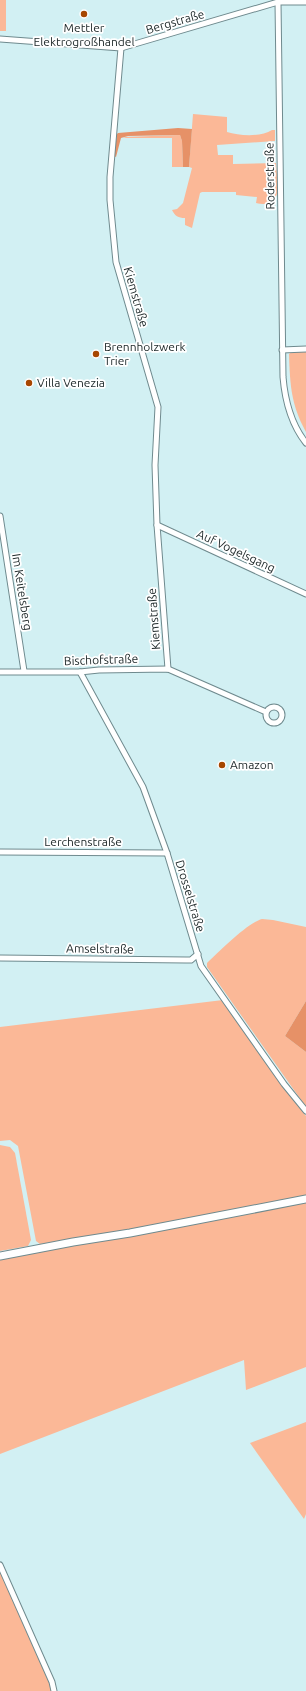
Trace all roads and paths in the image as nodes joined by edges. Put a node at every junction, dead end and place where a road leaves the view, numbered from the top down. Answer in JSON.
{"nodes":[{"id":1,"x":278,"y":2,"type":"junction"},
{"id":2,"x":306,"y":2,"type":"edge"},
{"id":3,"x":0,"y":39,"type":"edge"},
{"id":4,"x":121,"y":48,"type":"junction"},
{"id":5,"x":306,"y":349,"type":"edge"},
{"id":6,"x":282,"y":350,"type":"junction"},
{"id":7,"x":306,"y":443,"type":"edge"},
{"id":8,"x":0,"y":516,"type":"edge"},
{"id":9,"x":157,"y":525,"type":"junction"},
{"id":10,"x":306,"y":594,"type":"edge"},
{"id":11,"x":168,"y":669,"type":"junction"},
{"id":12,"x":0,"y":672,"type":"edge"},
{"id":13,"x":24,"y":672,"type":"junction"},
{"id":14,"x":80,"y":672,"type":"junction"},
{"id":15,"x":266,"y":712,"type":"dead end"},
{"id":16,"x":0,"y":852,"type":"edge"},
{"id":17,"x":167,"y":853,"type":"junction"},
{"id":18,"x":198,"y":954,"type":"junction"},
{"id":19,"x":0,"y":958,"type":"edge"},
{"id":20,"x":306,"y":1111,"type":"edge"},
{"id":21,"x":306,"y":1199,"type":"edge"},
{"id":22,"x":0,"y":1256,"type":"edge"},
{"id":23,"x":0,"y":1565,"type":"edge"},
{"id":24,"x":54,"y":1691,"type":"edge"}],
"edges":[{"from":1,"to":2,"type":"street","name":"Bergstraße"},
{"from":1,"to":4,"type":"street","name":"Bergstraße"},
{"from":1,"to":6,"type":"street","name":"Roderstraße"},
{"from":3,"to":4,"type":"street","name":"Bergstraße"},
{"from":4,"to":9,"type":"street","name":"Kiemstraße"},
{"from":5,"to":6,"type":"street"},
{"from":6,"to":7,"type":"street","name":"Roderstraße"},
{"from":8,"to":13,"type":"street","name":"Im Keitelsberg"},
{"from":9,"to":10,"type":"street","name":"Auf Vogelsgang"},
{"from":9,"to":11,"type":"street","name":"Kiemstraße"},
{"from":11,"to":14,"type":"street","name":"Bischofstraße"},
{"from":11,"to":15,"type":"street","name":"Bischofstraße"},
{"from":12,"to":13,"type":"street","name":"Bischofstraße"},
{"from":13,"to":14,"type":"street","name":"Bischofstraße"},
{"from":14,"to":17,"type":"street","name":"Drosselstraße"},
{"from":16,"to":17,"type":"street","name":"Lerchenstraße"},
{"from":17,"to":18,"type":"street","name":"Drosselstraße"},
{"from":18,"to":19,"type":"street","name":"Amselstraße"},
{"from":18,"to":20,"type":"street","name":"Drosselstraße"},
{"from":21,"to":22,"type":"main road"},
{"from":23,"to":24,"type":"street"}]}
